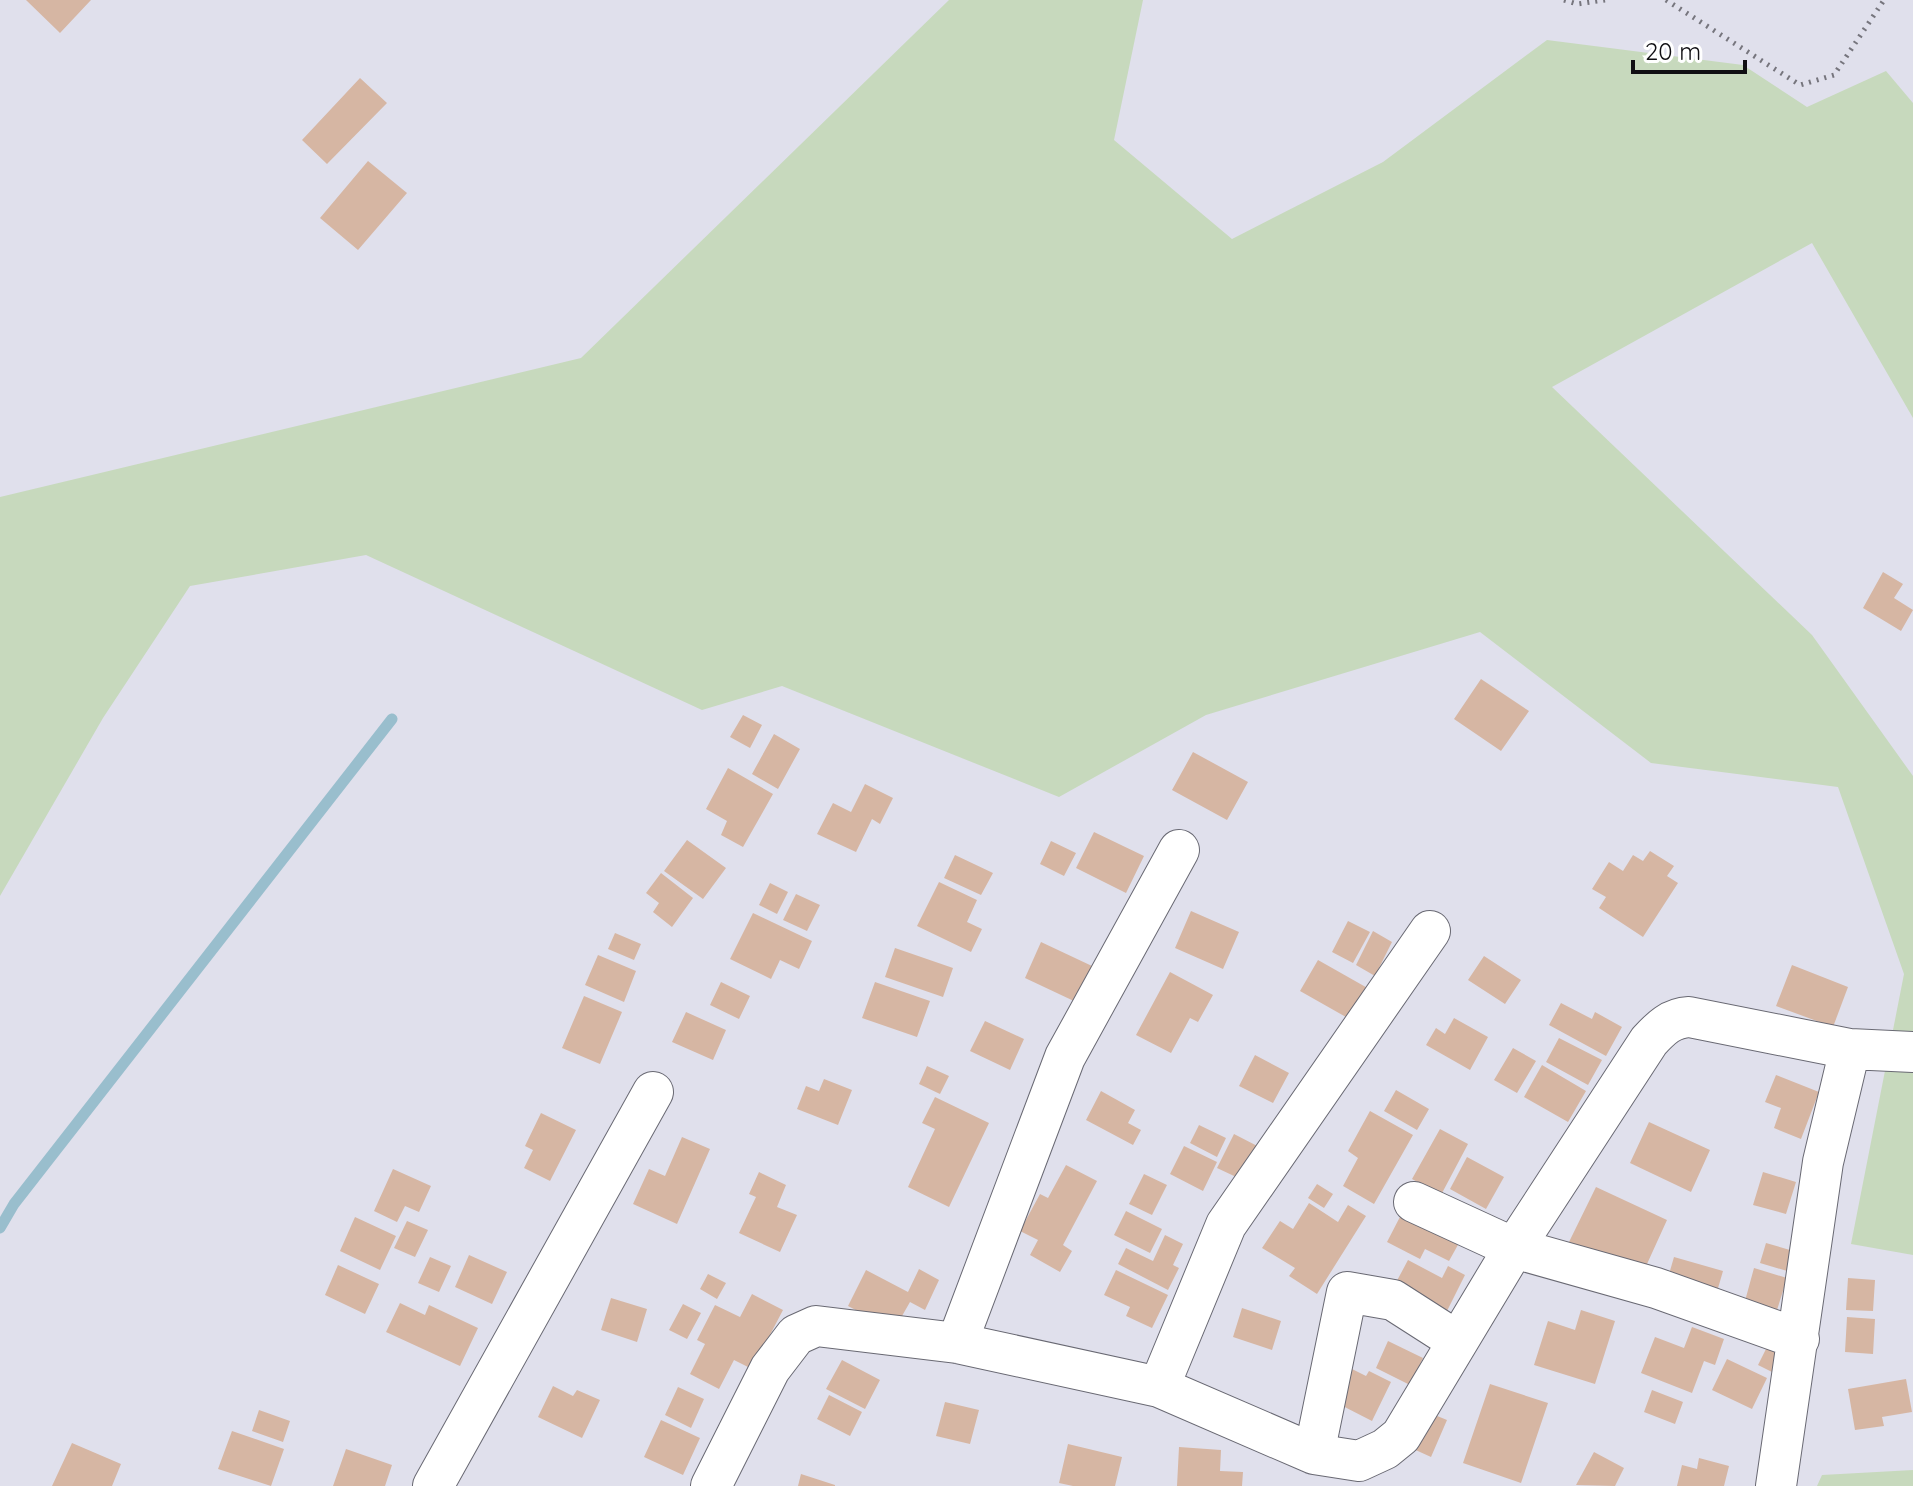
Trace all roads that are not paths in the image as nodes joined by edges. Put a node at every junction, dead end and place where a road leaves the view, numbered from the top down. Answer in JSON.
{"nodes":[{"id":1,"x":1179,"y":850,"type":"dead end"},
{"id":2,"x":1430,"y":931,"type":"dead end"},
{"id":3,"x":1850,"y":1049,"type":"junction"},
{"id":4,"x":1913,"y":1052,"type":"edge"},
{"id":5,"x":653,"y":1092,"type":"dead end"},
{"id":6,"x":1414,"y":1202,"type":"dead end"},
{"id":7,"x":1514,"y":1248,"type":"junction"},
{"id":8,"x":1799,"y":1339,"type":"junction"},
{"id":9,"x":1457,"y":1341,"type":"junction"},
{"id":10,"x":957,"y":1343,"type":"junction"},
{"id":11,"x":1159,"y":1387,"type":"junction"},
{"id":12,"x":1314,"y":1454,"type":"junction"},
{"id":13,"x":433,"y":1486,"type":"edge"},
{"id":14,"x":711,"y":1486,"type":"edge"},
{"id":15,"x":1776,"y":1486,"type":"edge"}],
"edges":[{"from":1,"to":10,"type":"street"},
{"from":2,"to":11,"type":"street"},
{"from":3,"to":4,"type":"street"},
{"from":3,"to":7,"type":"street"},
{"from":3,"to":8,"type":"street"},
{"from":5,"to":13,"type":"street"},
{"from":6,"to":7,"type":"street"},
{"from":7,"to":8,"type":"street"},
{"from":7,"to":9,"type":"street"},
{"from":8,"to":15,"type":"street"},
{"from":9,"to":12,"type":"street"},
{"from":9,"to":12,"type":"street"},
{"from":10,"to":11,"type":"street"},
{"from":10,"to":14,"type":"street"},
{"from":11,"to":12,"type":"street"}]}
